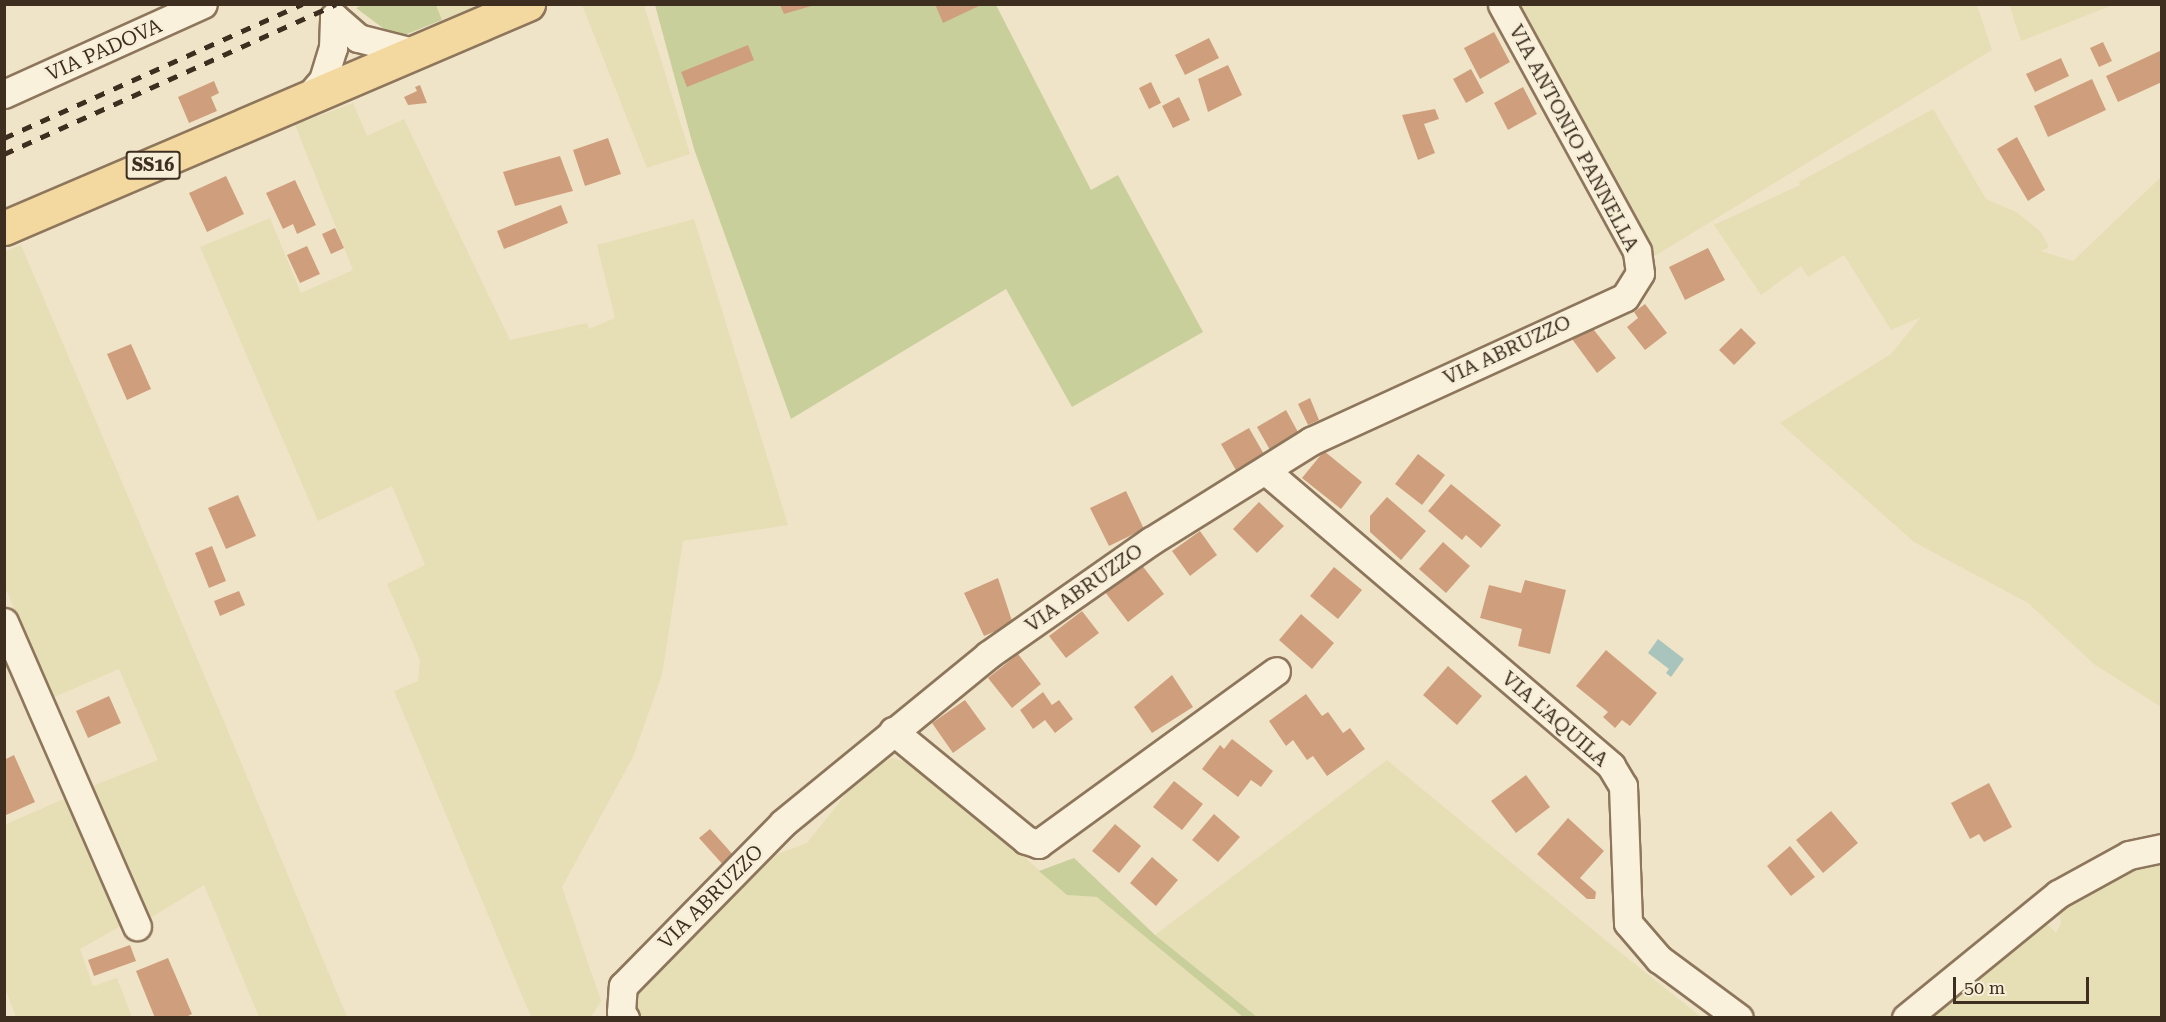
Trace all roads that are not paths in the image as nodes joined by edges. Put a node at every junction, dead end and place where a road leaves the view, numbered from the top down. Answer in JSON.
{"nodes":[{"id":1,"x":203,"y":4,"type":"edge"},
{"id":2,"x":528,"y":4,"type":"edge"},
{"id":3,"x":1502,"y":4,"type":"edge"},
{"id":4,"x":358,"y":38,"type":"junction"},
{"id":5,"x":333,"y":48,"type":"junction"},
{"id":6,"x":417,"y":53,"type":"junction"},
{"id":7,"x":356,"y":78,"type":"junction"},
{"id":8,"x":4,"y":94,"type":"edge"},
{"id":9,"x":302,"y":104,"type":"junction"},
{"id":10,"x":4,"y":228,"type":"edge"},
{"id":11,"x":1640,"y":273,"type":"joint"},
{"id":12,"x":1266,"y":471,"type":"junction"},
{"id":13,"x":4,"y":622,"type":"edge"},
{"id":14,"x":1276,"y":671,"type":"dead end"},
{"id":15,"x":893,"y":731,"type":"junction"},
{"id":16,"x":2162,"y":848,"type":"edge"},
{"id":17,"x":137,"y":926,"type":"dead end"},
{"id":18,"x":625,"y":1017,"type":"edge"},
{"id":19,"x":1739,"y":1017,"type":"edge"},
{"id":20,"x":1906,"y":1017,"type":"edge"}],
"edges":[{"from":1,"to":8,"type":"street","name":"VIA PADOVA"},
{"from":2,"to":6,"type":"main road","number":"SS16"},
{"from":3,"to":11,"type":"street","name":"VIA ANTONIO PANNELLA"},
{"from":4,"to":5,"type":"street"},
{"from":4,"to":6,"type":"street"},
{"from":4,"to":7,"type":"street"},
{"from":5,"to":7,"type":"street"},
{"from":5,"to":9,"type":"street"},
{"from":6,"to":7,"type":"main road","number":"SS16"},
{"from":7,"to":9,"type":"main road","number":"SS16"},
{"from":9,"to":10,"type":"main road","number":"SS16"},
{"from":11,"to":12,"type":"street","name":"VIA ABRUZZO"},
{"from":12,"to":15,"type":"street","name":"VIA ABRUZZO"},
{"from":12,"to":19,"type":"street","name":"VIA L'AQUILA"},
{"from":13,"to":17,"type":"street"},
{"from":14,"to":15,"type":"street"},
{"from":15,"to":18,"type":"street","name":"VIA ABRUZZO"},
{"from":16,"to":20,"type":"street"}]}
